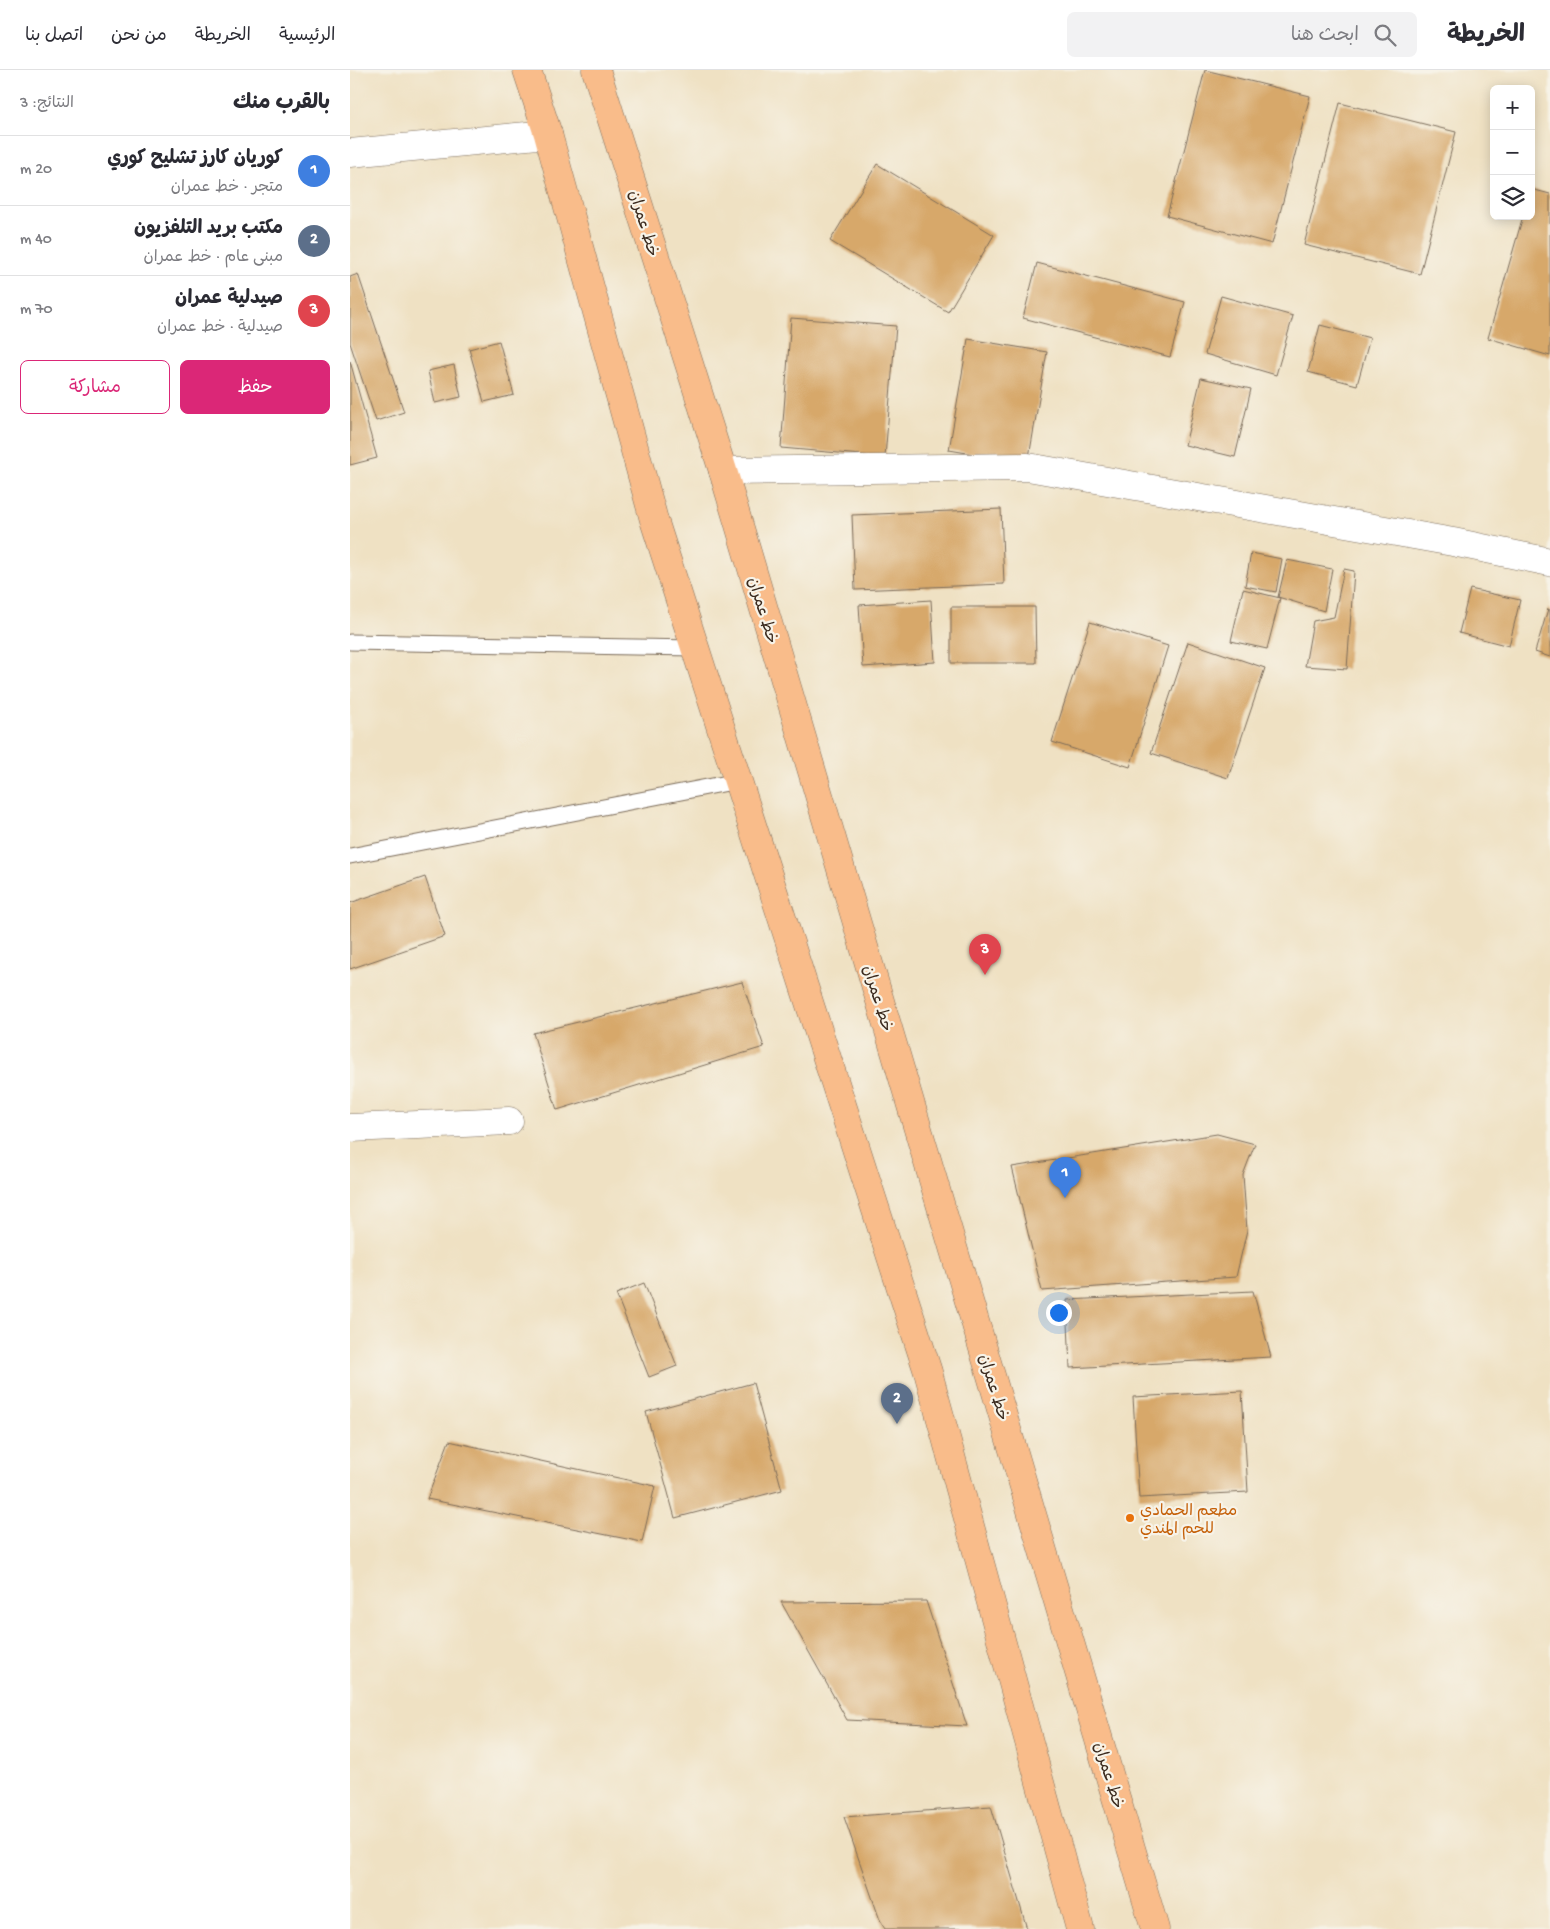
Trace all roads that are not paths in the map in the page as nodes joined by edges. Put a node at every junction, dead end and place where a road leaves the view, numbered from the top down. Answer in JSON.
{"nodes":[{"id":1,"x":527,"y":70,"type":"edge"},
{"id":2,"x":596,"y":70,"type":"edge"},
{"id":3,"x":548,"y":134,"type":"junction"},
{"id":4,"x":350,"y":154,"type":"edge"},
{"id":5,"x":723,"y":471,"type":"junction"},
{"id":6,"x":1550,"y":562,"type":"edge"},
{"id":7,"x":350,"y":642,"type":"edge"},
{"id":8,"x":695,"y":648,"type":"junction"},
{"id":9,"x":738,"y":781,"type":"junction"},
{"id":10,"x":350,"y":856,"type":"edge"},
{"id":11,"x":509,"y":1122,"type":"dead end"},
{"id":12,"x":350,"y":1128,"type":"edge"},
{"id":13,"x":1080,"y":1929,"type":"edge"},
{"id":14,"x":1156,"y":1929,"type":"edge"}],
"edges":[{"from":1,"to":3,"type":"main road"},
{"from":2,"to":5,"type":"main road","name":"خط عمران"},
{"from":3,"to":4,"type":"street"},
{"from":3,"to":8,"type":"main road"},
{"from":5,"to":6,"type":"street"},
{"from":5,"to":14,"type":"main road","name":"خط عمران"},
{"from":7,"to":8,"type":"lane"},
{"from":8,"to":9,"type":"main road"},
{"from":9,"to":10,"type":"lane"},
{"from":9,"to":13,"type":"main road"},
{"from":11,"to":12,"type":"street"}]}
